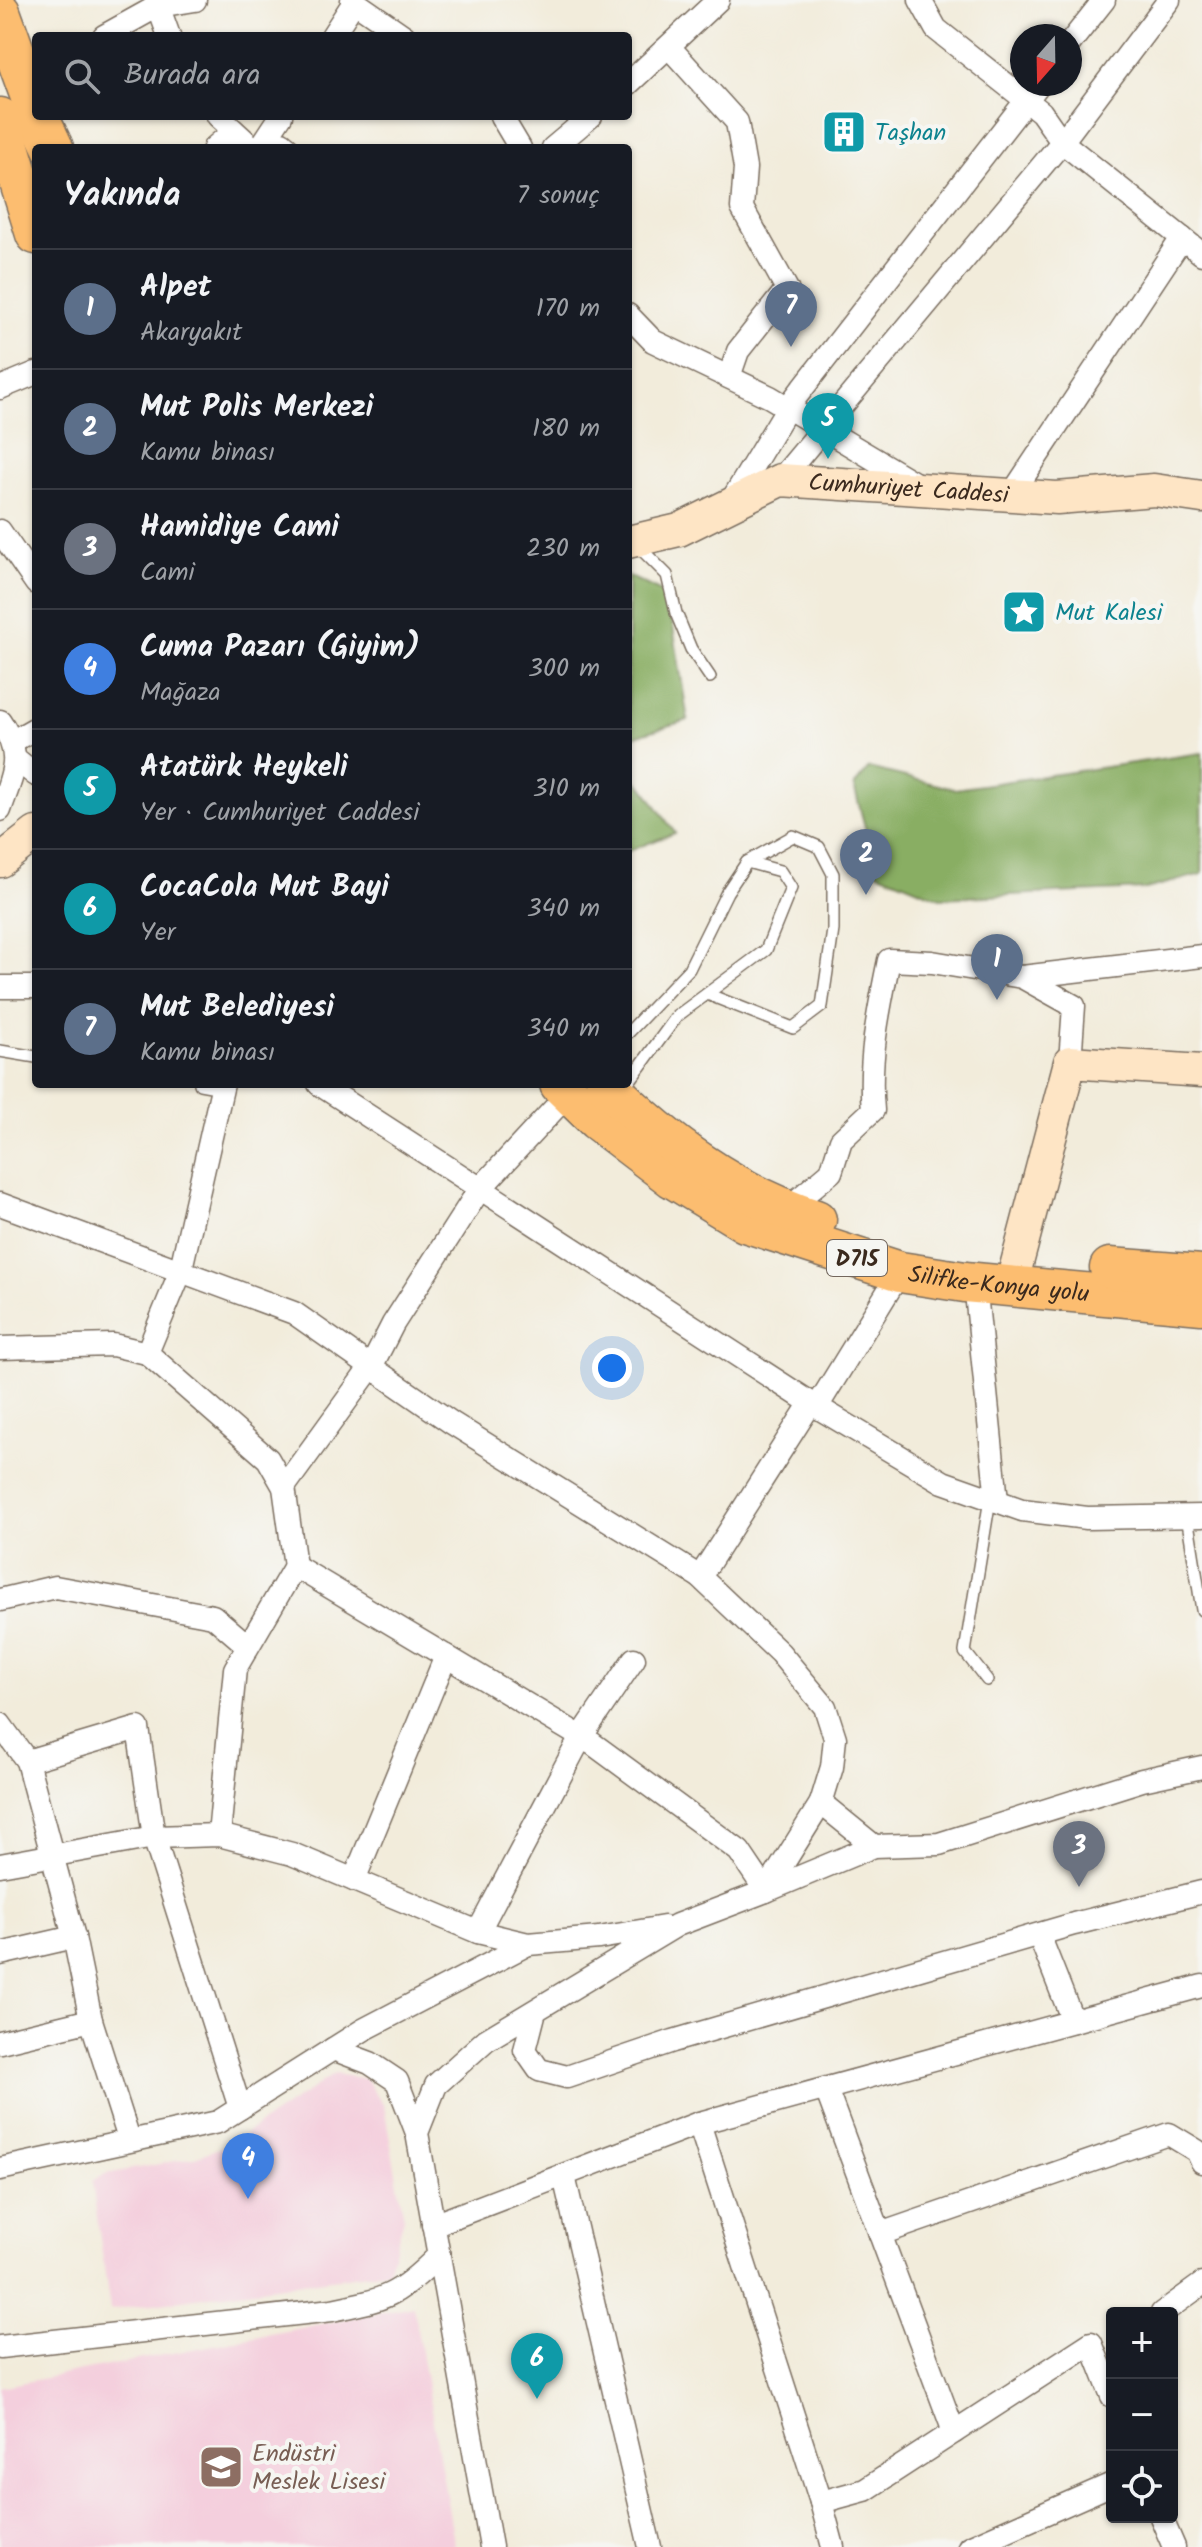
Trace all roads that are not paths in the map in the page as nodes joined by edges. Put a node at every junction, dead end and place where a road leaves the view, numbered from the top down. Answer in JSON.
{"nodes":[{"id":1,"x":195,"y":0,"type":"edge"},
{"id":2,"x":920,"y":0,"type":"edge"},
{"id":3,"x":1104,"y":0,"type":"edge"},
{"id":4,"x":1169,"y":0,"type":"edge"},
{"id":5,"x":353,"y":1,"type":"edge"},
{"id":6,"x":157,"y":3,"type":"edge"},
{"id":7,"x":707,"y":4,"type":"edge"},
{"id":8,"x":0,"y":12,"type":"edge"},
{"id":9,"x":1082,"y":28,"type":"edge"},
{"id":10,"x":110,"y":32,"type":"edge"},
{"id":11,"x":168,"y":32,"type":"edge"},
{"id":12,"x":334,"y":32,"type":"edge"},
{"id":13,"x":398,"y":32,"type":"edge"},
{"id":14,"x":670,"y":48,"type":"junction"},
{"id":15,"x":1010,"y":78,"type":"edge"},
{"id":16,"x":632,"y":81,"type":"edge"},
{"id":17,"x":32,"y":93,"type":"edge"},
{"id":18,"x":1029,"y":96,"type":"edge"},
{"id":19,"x":1034,"y":96,"type":"edge"},
{"id":20,"x":0,"y":118,"type":"edge"},
{"id":21,"x":42,"y":120,"type":"edge"},
{"id":22,"x":278,"y":120,"type":"edge"},
{"id":23,"x":503,"y":120,"type":"edge"},
{"id":24,"x":586,"y":120,"type":"edge"},
{"id":25,"x":226,"y":124,"type":"edge"},
{"id":26,"x":1062,"y":142,"type":"junction"},
{"id":27,"x":51,"y":144,"type":"edge"},
{"id":28,"x":216,"y":144,"type":"edge"},
{"id":29,"x":248,"y":144,"type":"edge"},
{"id":30,"x":263,"y":144,"type":"edge"},
{"id":31,"x":518,"y":144,"type":"edge"},
{"id":32,"x":558,"y":144,"type":"edge"},
{"id":33,"x":32,"y":221,"type":"edge"},
{"id":34,"x":1182,"y":238,"type":"junction"},
{"id":35,"x":1202,"y":254,"type":"edge"},
{"id":36,"x":632,"y":319,"type":"edge"},
{"id":37,"x":32,"y":375,"type":"edge"},
{"id":38,"x":729,"y":377,"type":"junction"},
{"id":39,"x":0,"y":388,"type":"edge"},
{"id":40,"x":788,"y":407,"type":"junction"},
{"id":41,"x":824,"y":427,"type":"junction"},
{"id":42,"x":780,"y":480,"type":"junction"},
{"id":43,"x":925,"y":490,"type":"junction"},
{"id":44,"x":1012,"y":494,"type":"junction"},
{"id":45,"x":1202,"y":497,"type":"edge"},
{"id":46,"x":729,"y":505,"type":"junction"},
{"id":47,"x":0,"y":531,"type":"edge"},
{"id":48,"x":632,"y":541,"type":"edge"},
{"id":49,"x":632,"y":543,"type":"edge"},
{"id":50,"x":32,"y":577,"type":"edge"},
{"id":51,"x":710,"y":677,"type":"dead end"},
{"id":52,"x":0,"y":721,"type":"edge"},
{"id":53,"x":32,"y":732,"type":"edge"},
{"id":54,"x":15,"y":750,"type":"junction"},
{"id":55,"x":32,"y":770,"type":"edge"},
{"id":56,"x":0,"y":810,"type":"edge"},
{"id":57,"x":32,"y":814,"type":"edge"},
{"id":58,"x":0,"y":834,"type":"edge"},
{"id":59,"x":32,"y":836,"type":"edge"},
{"id":60,"x":0,"y":861,"type":"edge"},
{"id":61,"x":747,"y":862,"type":"junction"},
{"id":62,"x":1202,"y":956,"type":"edge"},
{"id":63,"x":1022,"y":977,"type":"junction"},
{"id":64,"x":0,"y":987,"type":"edge"},
{"id":65,"x":32,"y":987,"type":"edge"},
{"id":66,"x":707,"y":994,"type":"junction"},
{"id":67,"x":632,"y":1029,"type":"edge"},
{"id":68,"x":0,"y":1051,"type":"edge"},
{"id":69,"x":32,"y":1056,"type":"edge"},
{"id":70,"x":632,"y":1059,"type":"edge"},
{"id":71,"x":1070,"y":1062,"type":"junction"},
{"id":72,"x":1202,"y":1071,"type":"edge"},
{"id":73,"x":214,"y":1088,"type":"edge"},
{"id":74,"x":325,"y":1088,"type":"edge"},
{"id":75,"x":598,"y":1091,"type":"edge"},
{"id":76,"x":479,"y":1190,"type":"junction"},
{"id":77,"x":0,"y":1204,"type":"edge"},
{"id":78,"x":787,"y":1209,"type":"junction"},
{"id":79,"x":900,"y":1272,"type":"junction"},
{"id":80,"x":180,"y":1273,"type":"junction"},
{"id":81,"x":1202,"y":1275,"type":"edge"},
{"id":82,"x":1001,"y":1277,"type":"junction"},
{"id":83,"x":1202,"y":1304,"type":"edge"},
{"id":84,"x":0,"y":1348,"type":"edge"},
{"id":85,"x":147,"y":1353,"type":"junction"},
{"id":86,"x":371,"y":1367,"type":"junction"},
{"id":87,"x":814,"y":1405,"type":"junction"},
{"id":88,"x":284,"y":1487,"type":"junction"},
{"id":89,"x":994,"y":1500,"type":"junction"},
{"id":90,"x":1195,"y":1516,"type":"edge"},
{"id":91,"x":295,"y":1566,"type":"junction"},
{"id":92,"x":700,"y":1577,"type":"junction"},
{"id":93,"x":0,"y":1600,"type":"edge"},
{"id":94,"x":1202,"y":1610,"type":"edge"},
{"id":95,"x":248,"y":1646,"type":"junction"},
{"id":96,"x":446,"y":1656,"type":"junction"},
{"id":97,"x":634,"y":1659,"type":"dead end"},
{"id":98,"x":987,"y":1680,"type":"dead end"},
{"id":99,"x":0,"y":1724,"type":"edge"},
{"id":100,"x":581,"y":1737,"type":"junction"},
{"id":101,"x":27,"y":1761,"type":"junction"},
{"id":102,"x":1202,"y":1767,"type":"edge"},
{"id":103,"x":821,"y":1803,"type":"junction"},
{"id":104,"x":219,"y":1835,"type":"junction"},
{"id":105,"x":154,"y":1837,"type":"junction"},
{"id":106,"x":874,"y":1846,"type":"junction"},
{"id":107,"x":50,"y":1855,"type":"junction"},
{"id":108,"x":0,"y":1865,"type":"edge"},
{"id":109,"x":354,"y":1880,"type":"junction"},
{"id":110,"x":766,"y":1891,"type":"junction"},
{"id":111,"x":1202,"y":1892,"type":"edge"},
{"id":112,"x":677,"y":1925,"type":"junction"},
{"id":113,"x":478,"y":1932,"type":"junction"},
{"id":114,"x":1039,"y":1935,"type":"junction"},
{"id":115,"x":74,"y":1937,"type":"junction"},
{"id":116,"x":528,"y":1944,"type":"junction"},
{"id":117,"x":0,"y":1954,"type":"edge"},
{"id":118,"x":1202,"y":1986,"type":"edge"},
{"id":119,"x":535,"y":2011,"type":"junction"},
{"id":120,"x":91,"y":2020,"type":"junction"},
{"id":121,"x":1073,"y":2021,"type":"junction"},
{"id":122,"x":0,"y":2042,"type":"edge"},
{"id":123,"x":333,"y":2049,"type":"junction"},
{"id":124,"x":826,"y":2089,"type":"junction"},
{"id":125,"x":240,"y":2108,"type":"junction"},
{"id":126,"x":699,"y":2123,"type":"junction"},
{"id":127,"x":417,"y":2133,"type":"junction"},
{"id":128,"x":129,"y":2139,"type":"junction"},
{"id":129,"x":1202,"y":2162,"type":"edge"},
{"id":130,"x":0,"y":2169,"type":"edge"},
{"id":131,"x":564,"y":2176,"type":"junction"},
{"id":132,"x":433,"y":2225,"type":"junction"},
{"id":133,"x":880,"y":2234,"type":"junction"},
{"id":134,"x":436,"y":2258,"type":"junction"},
{"id":135,"x":1202,"y":2284,"type":"edge"},
{"id":136,"x":1170,"y":2307,"type":"edge"},
{"id":137,"x":0,"y":2347,"type":"edge"},
{"id":138,"x":1105,"y":2355,"type":"edge"},
{"id":139,"x":1109,"y":2379,"type":"edge"},
{"id":140,"x":954,"y":2432,"type":"junction"},
{"id":141,"x":1106,"y":2487,"type":"edge"},
{"id":142,"x":821,"y":2502,"type":"junction"},
{"id":143,"x":1164,"y":2523,"type":"edge"},
{"id":144,"x":491,"y":2547,"type":"edge"},
{"id":145,"x":650,"y":2547,"type":"edge"},
{"id":146,"x":833,"y":2547,"type":"edge"},
{"id":147,"x":969,"y":2547,"type":"edge"},
{"id":148,"x":1174,"y":2547,"type":"edge"}],
"edges":[{"from":1,"to":6,"type":"street"},
{"from":2,"to":15,"type":"street"},
{"from":3,"to":9,"type":"street"},
{"from":4,"to":26,"type":"street"},
{"from":5,"to":12,"type":"street"},
{"from":5,"to":13,"type":"street"},
{"from":6,"to":10,"type":"street"},
{"from":6,"to":11,"type":"street"},
{"from":7,"to":14,"type":"street"},
{"from":8,"to":17,"type":"highway"},
{"from":14,"to":16,"type":"street"},
{"from":14,"to":38,"type":"street"},
{"from":18,"to":40,"type":"street"},
{"from":19,"to":26,"type":"street"},
{"from":20,"to":33,"type":"highway"},
{"from":21,"to":27,"type":"highway"},
{"from":22,"to":30,"type":"street"},
{"from":23,"to":31,"type":"street"},
{"from":24,"to":32,"type":"street"},
{"from":25,"to":28,"type":"street"},
{"from":25,"to":29,"type":"street"},
{"from":26,"to":34,"type":"street"},
{"from":26,"to":41,"type":"street"},
{"from":34,"to":35,"type":"street"},
{"from":34,"to":44,"type":"street"},
{"from":36,"to":38,"type":"street"},
{"from":37,"to":39,"type":"street"},
{"from":38,"to":40,"type":"street"},
{"from":40,"to":41,"type":"street"},
{"from":40,"to":46,"type":"street"},
{"from":41,"to":42,"type":"street"},
{"from":41,"to":43,"type":"street"},
{"from":42,"to":43,"type":"street","name":"Cumhuriyet Caddesi"},
{"from":42,"to":46,"type":"street","name":"Cumhuriyet Caddesi"},
{"from":43,"to":44,"type":"street","name":"Cumhuriyet Caddesi"},
{"from":44,"to":45,"type":"street","name":"Cumhuriyet Caddesi"},
{"from":46,"to":48,"type":"street","name":"Cumhuriyet Caddesi"},
{"from":47,"to":50,"type":"street"},
{"from":49,"to":51,"type":"lane"},
{"from":52,"to":54,"type":"street"},
{"from":53,"to":54,"type":"street"},
{"from":54,"to":55,"type":"street"},
{"from":54,"to":56,"type":"street"},
{"from":57,"to":58,"type":"street"},
{"from":59,"to":60,"type":"street"},
{"from":61,"to":66,"type":"lane"},
{"from":61,"to":66,"type":"lane"},
{"from":61,"to":67,"type":"lane"},
{"from":62,"to":63,"type":"street"},
{"from":63,"to":71,"type":"street"},
{"from":63,"to":78,"type":"street"},
{"from":64,"to":65,"type":"street"},
{"from":66,"to":70,"type":"lane"},
{"from":68,"to":69,"type":"lane"},
{"from":71,"to":72,"type":"street"},
{"from":71,"to":82,"type":"street"},
{"from":73,"to":80,"type":"street"},
{"from":74,"to":76,"type":"street"},
{"from":75,"to":76,"type":"street"},
{"from":75,"to":78,"type":"highway","name":"Silifke-Konya yolu","number":"D715"},
{"from":75,"to":79,"type":"highway","name":"Silifke-Konya yolu","number":"D715"},
{"from":76,"to":86,"type":"street"},
{"from":76,"to":87,"type":"street"},
{"from":77,"to":80,"type":"street"},
{"from":78,"to":82,"type":"highway","name":"Silifke-Konya yolu","number":"D715"},
{"from":79,"to":82,"type":"highway","name":"Silifke-Konya yolu","number":"D715"},
{"from":79,"to":87,"type":"street"},
{"from":80,"to":85,"type":"street"},
{"from":80,"to":86,"type":"street"},
{"from":81,"to":82,"type":"highway","name":"Silifke-Konya yolu","number":"D715"},
{"from":82,"to":83,"type":"highway","name":"Silifke-Konya yolu","number":"D715"},
{"from":82,"to":89,"type":"street"},
{"from":84,"to":85,"type":"street"},
{"from":85,"to":88,"type":"street"},
{"from":86,"to":88,"type":"street"},
{"from":86,"to":92,"type":"street"},
{"from":87,"to":89,"type":"street"},
{"from":87,"to":92,"type":"street"},
{"from":88,"to":91,"type":"street"},
{"from":89,"to":90,"type":"street"},
{"from":89,"to":98,"type":"lane"},
{"from":90,"to":94,"type":"lane"},
{"from":91,"to":95,"type":"street"},
{"from":91,"to":96,"type":"street"},
{"from":92,"to":103,"type":"street"},
{"from":93,"to":95,"type":"street"},
{"from":95,"to":104,"type":"street"},
{"from":96,"to":100,"type":"street"},
{"from":96,"to":109,"type":"street"},
{"from":97,"to":100,"type":"street"},
{"from":99,"to":101,"type":"street"},
{"from":100,"to":110,"type":"street"},
{"from":100,"to":113,"type":"street"},
{"from":101,"to":105,"type":"street"},
{"from":101,"to":107,"type":"street"},
{"from":102,"to":106,"type":"street"},
{"from":103,"to":106,"type":"street"},
{"from":103,"to":110,"type":"street"},
{"from":104,"to":105,"type":"street"},
{"from":104,"to":109,"type":"street"},
{"from":105,"to":107,"type":"street"},
{"from":105,"to":125,"type":"street"},
{"from":106,"to":110,"type":"street"},
{"from":107,"to":108,"type":"street"},
{"from":107,"to":115,"type":"street"},
{"from":109,"to":113,"type":"street"},
{"from":110,"to":112,"type":"street"},
{"from":111,"to":114,"type":"street"},
{"from":112,"to":116,"type":"street"},
{"from":112,"to":119,"type":"street"},
{"from":113,"to":116,"type":"street"},
{"from":114,"to":119,"type":"street"},
{"from":114,"to":121,"type":"street"},
{"from":115,"to":117,"type":"street"},
{"from":115,"to":120,"type":"street"},
{"from":116,"to":123,"type":"street"},
{"from":118,"to":121,"type":"street"},
{"from":119,"to":127,"type":"street"},
{"from":120,"to":122,"type":"street"},
{"from":120,"to":128,"type":"street"},
{"from":121,"to":124,"type":"street"},
{"from":123,"to":125,"type":"street"},
{"from":123,"to":127,"type":"street"},
{"from":124,"to":126,"type":"street"},
{"from":124,"to":133,"type":"street"},
{"from":125,"to":128,"type":"street"},
{"from":126,"to":131,"type":"street"},
{"from":126,"to":142,"type":"street"},
{"from":127,"to":132,"type":"street"},
{"from":128,"to":130,"type":"street"},
{"from":129,"to":133,"type":"street"},
{"from":131,"to":132,"type":"street"},
{"from":131,"to":145,"type":"street"},
{"from":132,"to":134,"type":"street"},
{"from":133,"to":140,"type":"street"},
{"from":134,"to":137,"type":"street"},
{"from":134,"to":144,"type":"street"},
{"from":135,"to":136,"type":"street"},
{"from":138,"to":139,"type":"street"},
{"from":138,"to":140,"type":"street"},
{"from":140,"to":142,"type":"street"},
{"from":141,"to":147,"type":"street"},
{"from":142,"to":146,"type":"street"},
{"from":143,"to":148,"type":"street"}]}
